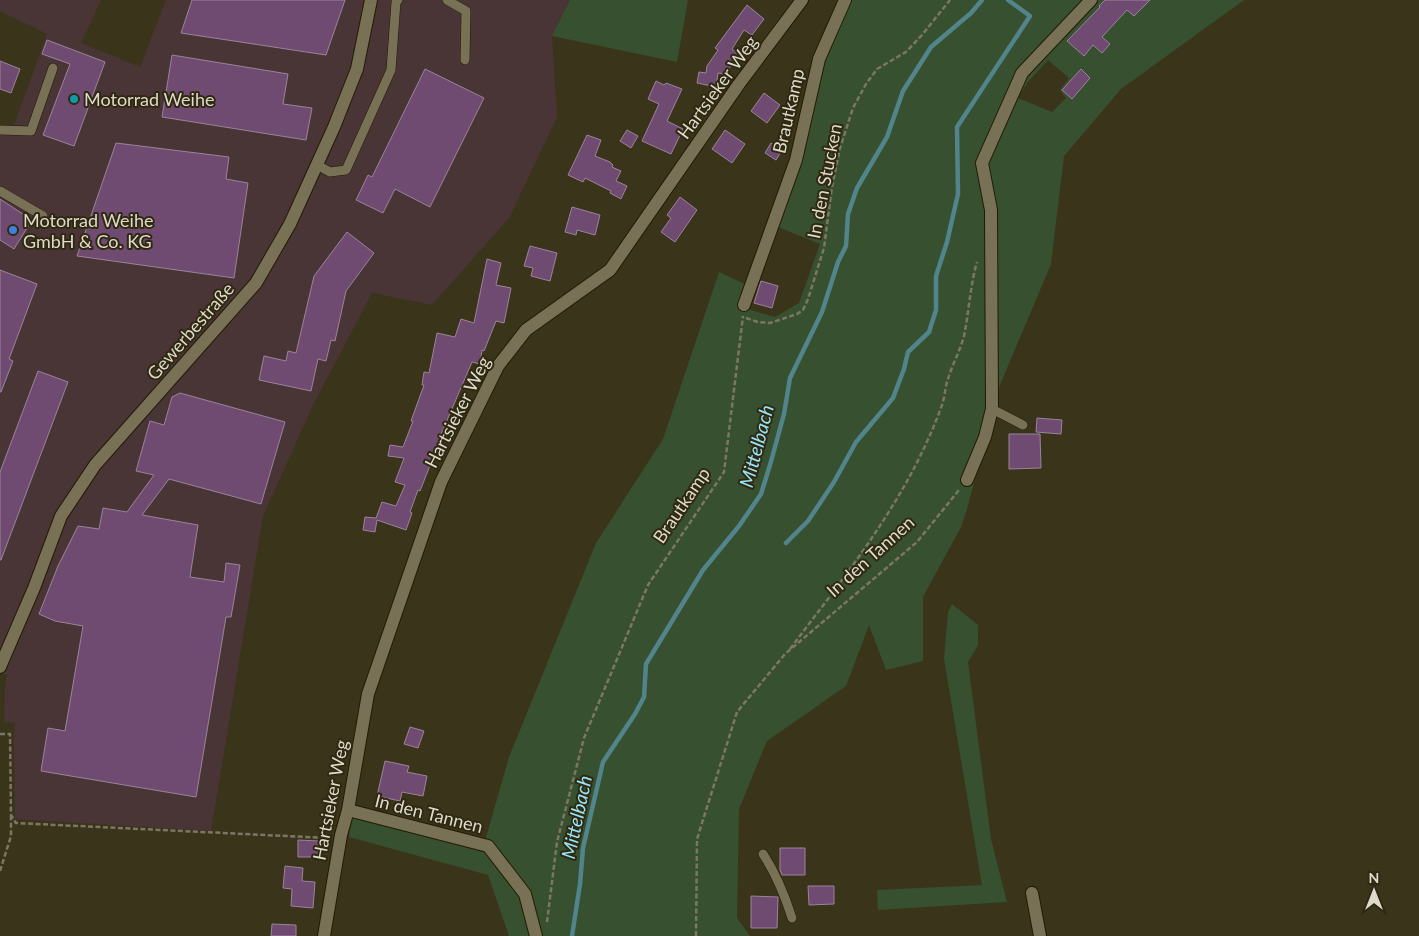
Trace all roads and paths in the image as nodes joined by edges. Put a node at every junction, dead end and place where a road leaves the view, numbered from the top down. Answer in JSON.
{"nodes":[{"id":1,"x":370,"y":0,"type":"edge"},
{"id":2,"x":398,"y":0,"type":"edge"},
{"id":3,"x":447,"y":0,"type":"edge"},
{"id":4,"x":802,"y":0,"type":"edge"},
{"id":5,"x":846,"y":0,"type":"edge"},
{"id":6,"x":950,"y":0,"type":"edge"},
{"id":7,"x":1091,"y":0,"type":"edge"},
{"id":8,"x":465,"y":60,"type":"dead end"},
{"id":9,"x":53,"y":68,"type":"dead end"},
{"id":10,"x":0,"y":130,"type":"edge"},
{"id":11,"x":317,"y":165,"type":"junction"},
{"id":12,"x":0,"y":191,"type":"edge"},
{"id":13,"x":43,"y":216,"type":"dead end"},
{"id":14,"x":978,"y":256,"type":"dead end"},
{"id":15,"x":744,"y":311,"type":"junction"},
{"id":16,"x":992,"y":409,"type":"junction"},
{"id":17,"x":1023,"y":425,"type":"dead end"},
{"id":18,"x":967,"y":480,"type":"joint"},
{"id":19,"x":785,"y":654,"type":"junction"},
{"id":20,"x":0,"y":667,"type":"edge"},
{"id":21,"x":0,"y":734,"type":"edge"},
{"id":22,"x":348,"y":810,"type":"junction"},
{"id":23,"x":11,"y":815,"type":"junction"},
{"id":24,"x":333,"y":838,"type":"dead end"},
{"id":25,"x":763,"y":854,"type":"dead end"},
{"id":26,"x":0,"y":871,"type":"edge"},
{"id":27,"x":1032,"y":893,"type":"dead end"},
{"id":28,"x":792,"y":918,"type":"dead end"},
{"id":29,"x":546,"y":925,"type":"dead end"},
{"id":30,"x":324,"y":936,"type":"edge"},
{"id":31,"x":536,"y":936,"type":"edge"},
{"id":32,"x":696,"y":936,"type":"edge"},
{"id":33,"x":1040,"y":936,"type":"edge"}],
"edges":[{"from":1,"to":11,"type":"street","name":"Gewerbestraße"},
{"from":2,"to":11,"type":"lane"},
{"from":3,"to":8,"type":"lane"},
{"from":4,"to":22,"type":"street","name":"Hartsieker Weg"},
{"from":5,"to":15,"type":"street","name":"Brautkamp"},
{"from":6,"to":15,"type":"path","name":"In den Stucken"},
{"from":7,"to":16,"type":"street"},
{"from":9,"to":10,"type":"lane"},
{"from":11,"to":20,"type":"street","name":"Gewerbestraße"},
{"from":12,"to":13,"type":"lane"},
{"from":14,"to":19,"type":"path"},
{"from":15,"to":29,"type":"path","name":"Brautkamp"},
{"from":16,"to":17,"type":"lane"},
{"from":16,"to":18,"type":"street"},
{"from":18,"to":19,"type":"path","name":"In den Tannen"},
{"from":19,"to":32,"type":"path","name":"In den Tannen"},
{"from":21,"to":23,"type":"path"},
{"from":22,"to":30,"type":"street","name":"Hartsieker Weg"},
{"from":22,"to":31,"type":"street","name":"In den Tannen"},
{"from":23,"to":24,"type":"path"},
{"from":23,"to":26,"type":"path"},
{"from":25,"to":28,"type":"lane"},
{"from":27,"to":33,"type":"street"}]}
